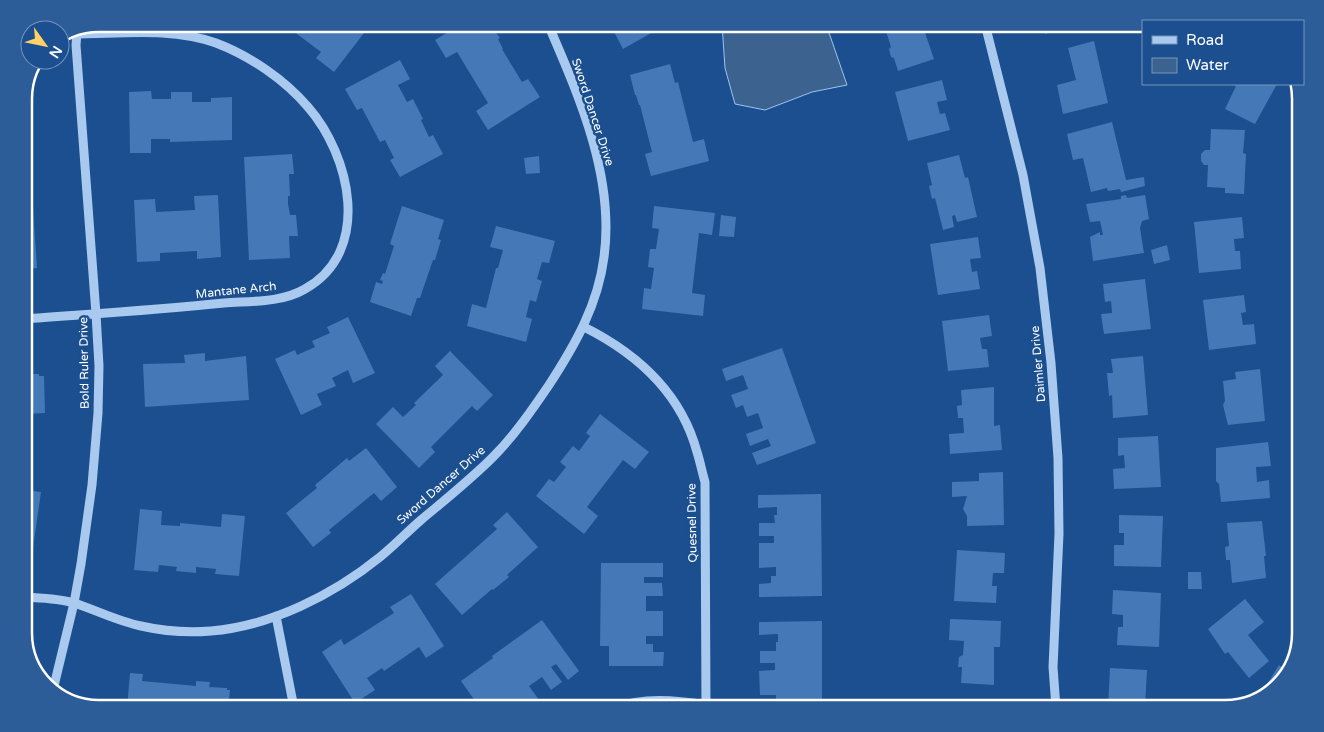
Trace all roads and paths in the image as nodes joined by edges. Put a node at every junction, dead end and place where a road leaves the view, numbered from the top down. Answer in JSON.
{"nodes":[{"id":1,"x":118,"y":33,"type":"edge"},
{"id":2,"x":169,"y":33,"type":"edge"},
{"id":3,"x":552,"y":33,"type":"edge"},
{"id":4,"x":987,"y":33,"type":"edge"},
{"id":5,"x":87,"y":34,"type":"edge"},
{"id":6,"x":76,"y":37,"type":"edge"},
{"id":7,"x":96,"y":314,"type":"junction"},
{"id":8,"x":33,"y":318,"type":"edge"},
{"id":9,"x":584,"y":327,"type":"junction"},
{"id":10,"x":33,"y":597,"type":"edge"},
{"id":11,"x":74,"y":603,"type":"junction"},
{"id":12,"x":276,"y":616,"type":"junction"},
{"id":13,"x":55,"y":683,"type":"edge"},
{"id":14,"x":292,"y":700,"type":"edge"},
{"id":15,"x":706,"y":700,"type":"edge"},
{"id":16,"x":1055,"y":700,"type":"edge"}],
"edges":[{"from":1,"to":5,"type":"street","name":"Mantane Arch"},
{"from":2,"to":7,"type":"street","name":"Mantane Arch"},
{"from":3,"to":9,"type":"street","name":"Sword Dancer Drive"},
{"from":4,"to":16,"type":"street","name":"Daimler Drive"},
{"from":6,"to":7,"type":"street","name":"Bold Ruler Drive"},
{"from":7,"to":8,"type":"street","name":"Mantane Arch"},
{"from":7,"to":11,"type":"street","name":"Bold Ruler Drive"},
{"from":9,"to":12,"type":"street","name":"Sword Dancer Drive"},
{"from":9,"to":15,"type":"street","name":"Quesnel Drive"},
{"from":10,"to":11,"type":"street","name":"Sword Dancer Drive"},
{"from":11,"to":12,"type":"street","name":"Sword Dancer Drive"},
{"from":11,"to":13,"type":"street","name":"Bold Ruler Drive"},
{"from":12,"to":14,"type":"street"}]}
